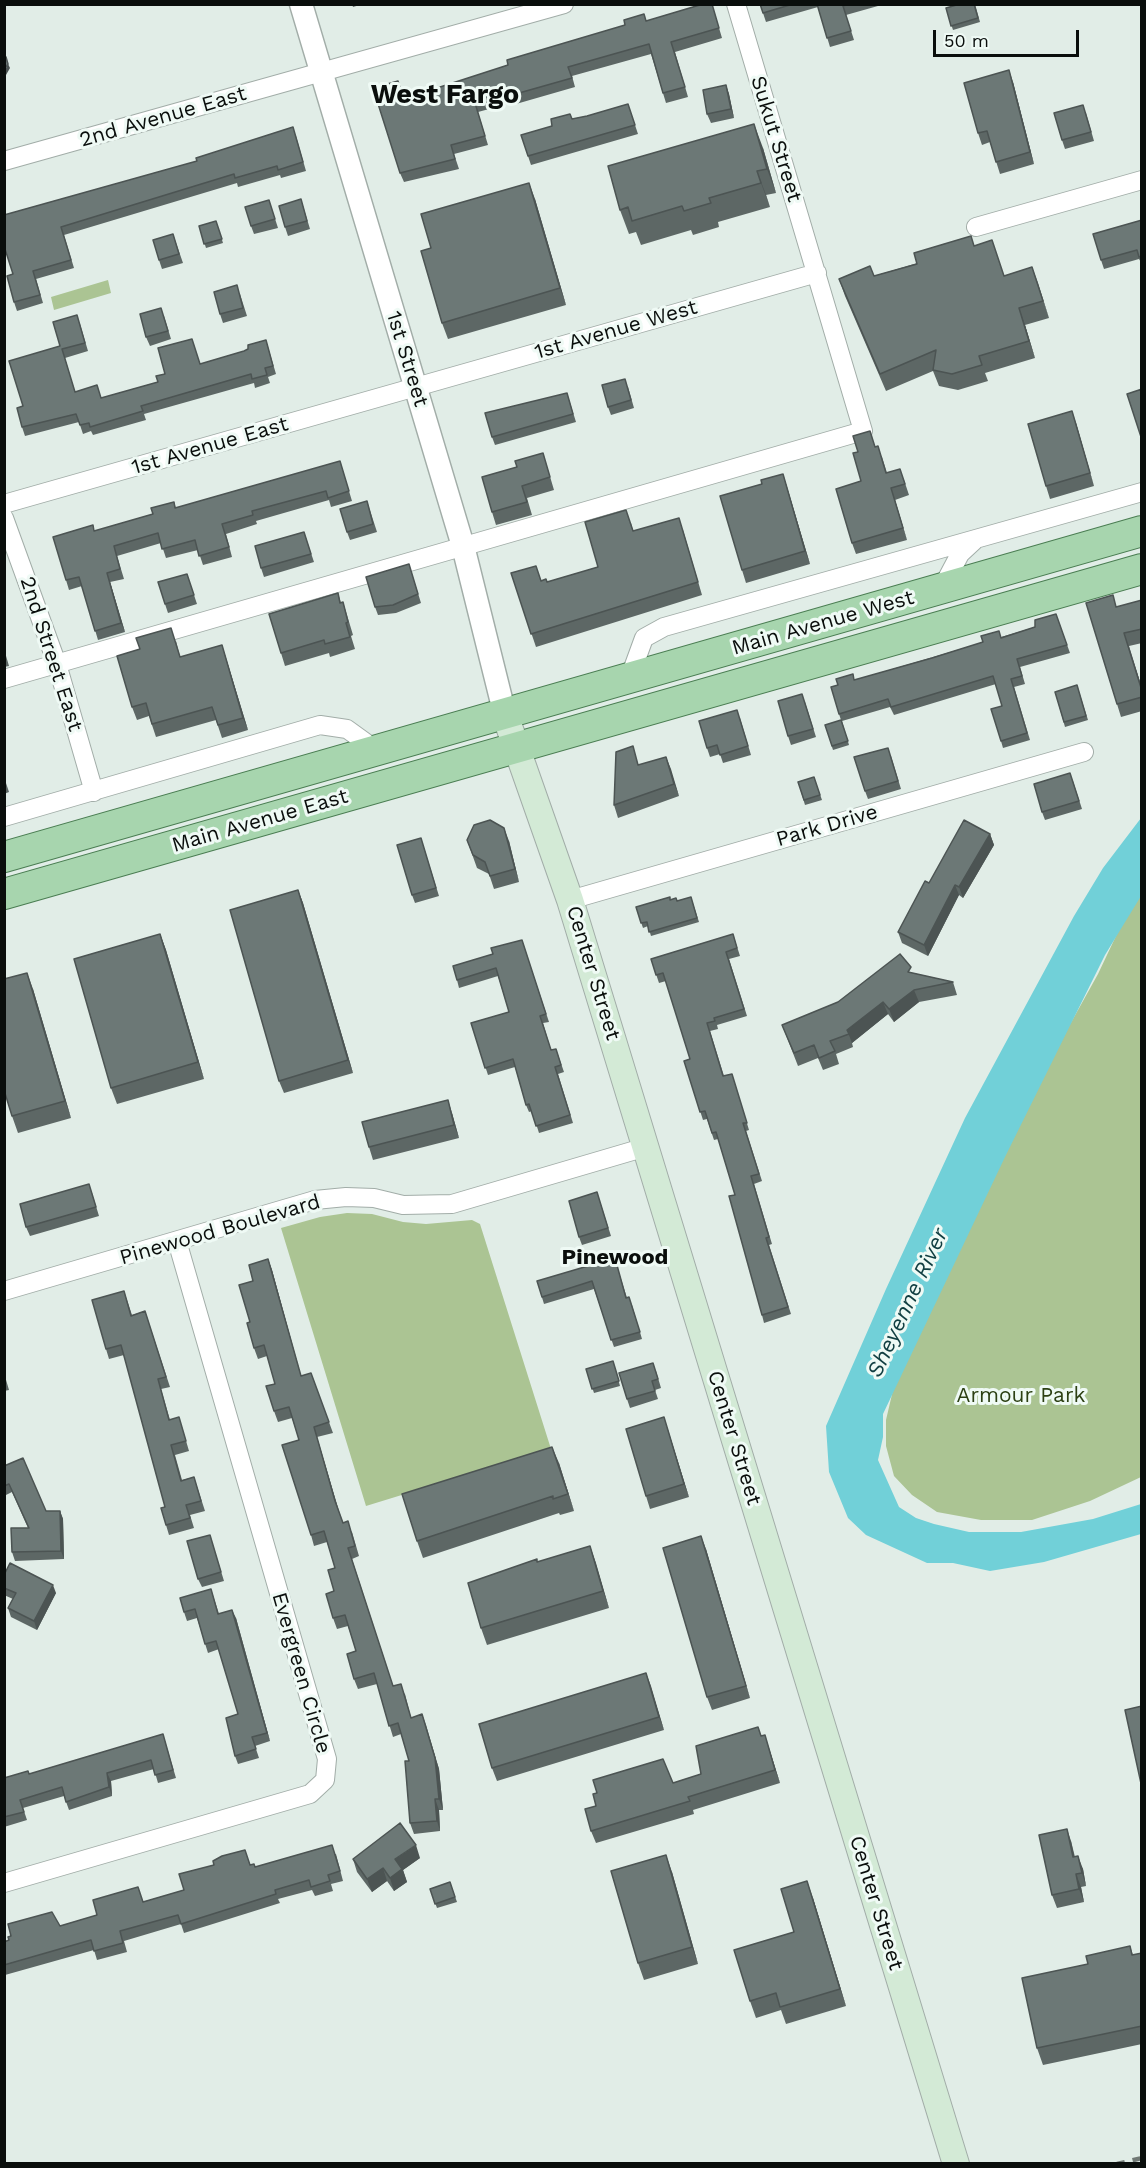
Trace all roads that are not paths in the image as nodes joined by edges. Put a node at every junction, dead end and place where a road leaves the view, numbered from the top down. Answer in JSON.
{"nodes":[{"id":1,"x":301,"y":4,"type":"edge"},
{"id":2,"x":564,"y":4,"type":"edge"},
{"id":3,"x":736,"y":4,"type":"edge"},
{"id":4,"x":321,"y":73,"type":"junction"},
{"id":5,"x":4,"y":161,"type":"edge"},
{"id":6,"x":1142,"y":180,"type":"edge"},
{"id":7,"x":976,"y":227,"type":"dead end"},
{"id":8,"x":817,"y":273,"type":"junction"},
{"id":9,"x":416,"y":387,"type":"junction"},
{"id":10,"x":1142,"y":492,"type":"edge"},
{"id":11,"x":4,"y":504,"type":"edge"},
{"id":12,"x":4,"y":518,"type":"edge"},
{"id":13,"x":1142,"y":531,"type":"edge"},
{"id":14,"x":978,"y":538,"type":"junction"},
{"id":15,"x":463,"y":546,"type":"junction"},
{"id":16,"x":1142,"y":569,"type":"edge"},
{"id":17,"x":942,"y":588,"type":"junction"},
{"id":18,"x":57,"y":664,"type":"junction"},
{"id":19,"x":4,"y":679,"type":"edge"},
{"id":20,"x":629,"y":679,"type":"junction"},
{"id":21,"x":505,"y":715,"type":"junction"},
{"id":22,"x":515,"y":748,"type":"junction"},
{"id":23,"x":376,"y":750,"type":"junction"},
{"id":24,"x":1084,"y":752,"type":"dead end"},
{"id":25,"x":94,"y":792,"type":"junction"},
{"id":26,"x":4,"y":817,"type":"edge"},
{"id":27,"x":4,"y":857,"type":"edge"},
{"id":28,"x":4,"y":894,"type":"edge"},
{"id":29,"x":570,"y":900,"type":"junction"},
{"id":30,"x":646,"y":1147,"type":"junction"},
{"id":31,"x":177,"y":1241,"type":"junction"},
{"id":32,"x":4,"y":1291,"type":"edge"},
{"id":33,"x":4,"y":1883,"type":"edge"},
{"id":34,"x":956,"y":2163,"type":"edge"}],
"edges":[{"from":1,"to":4,"type":"street","name":"1st Street"},
{"from":2,"to":4,"type":"street","name":"2nd Avenue East"},
{"from":3,"to":8,"type":"street","name":"Sukut Street"},
{"from":4,"to":5,"type":"street","name":"2nd Avenue East"},
{"from":4,"to":9,"type":"street","name":"1st Street"},
{"from":6,"to":7,"type":"street"},
{"from":8,"to":9,"type":"street","name":"1st Avenue West"},
{"from":8,"to":15,"type":"street","name":"Sukut Street"},
{"from":9,"to":11,"type":"street","name":"1st Avenue East"},
{"from":9,"to":15,"type":"street","name":"1st Street"},
{"from":10,"to":14,"type":"street"},
{"from":12,"to":18,"type":"street","name":"2nd Street East"},
{"from":13,"to":17,"type":"main road","name":"Main Avenue West"},
{"from":14,"to":17,"type":"street"},
{"from":14,"to":20,"type":"street"},
{"from":15,"to":18,"type":"street"},
{"from":15,"to":21,"type":"street","name":"1st Street"},
{"from":16,"to":22,"type":"main road","name":"Main Avenue West"},
{"from":17,"to":20,"type":"main road","name":"Main Avenue West"},
{"from":18,"to":19,"type":"street"},
{"from":18,"to":25,"type":"street","name":"2nd Street East"},
{"from":20,"to":21,"type":"main road","name":"Main Avenue West"},
{"from":21,"to":22,"type":"main road","name":"Center Street"},
{"from":21,"to":23,"type":"main road","name":"Main Avenue East"},
{"from":22,"to":28,"type":"main road","name":"Main Avenue East"},
{"from":22,"to":29,"type":"main road","name":"Center Street"},
{"from":23,"to":25,"type":"street"},
{"from":23,"to":27,"type":"main road","name":"Main Avenue East"},
{"from":24,"to":29,"type":"street","name":"Park Drive"},
{"from":25,"to":26,"type":"street"},
{"from":29,"to":30,"type":"main road","name":"Center Street"},
{"from":30,"to":31,"type":"street","name":"Pinewood Boulevard"},
{"from":30,"to":34,"type":"main road","name":"Center Street"},
{"from":31,"to":32,"type":"street","name":"Pinewood Boulevard"},
{"from":31,"to":33,"type":"street","name":"Evergreen Circle"}]}
